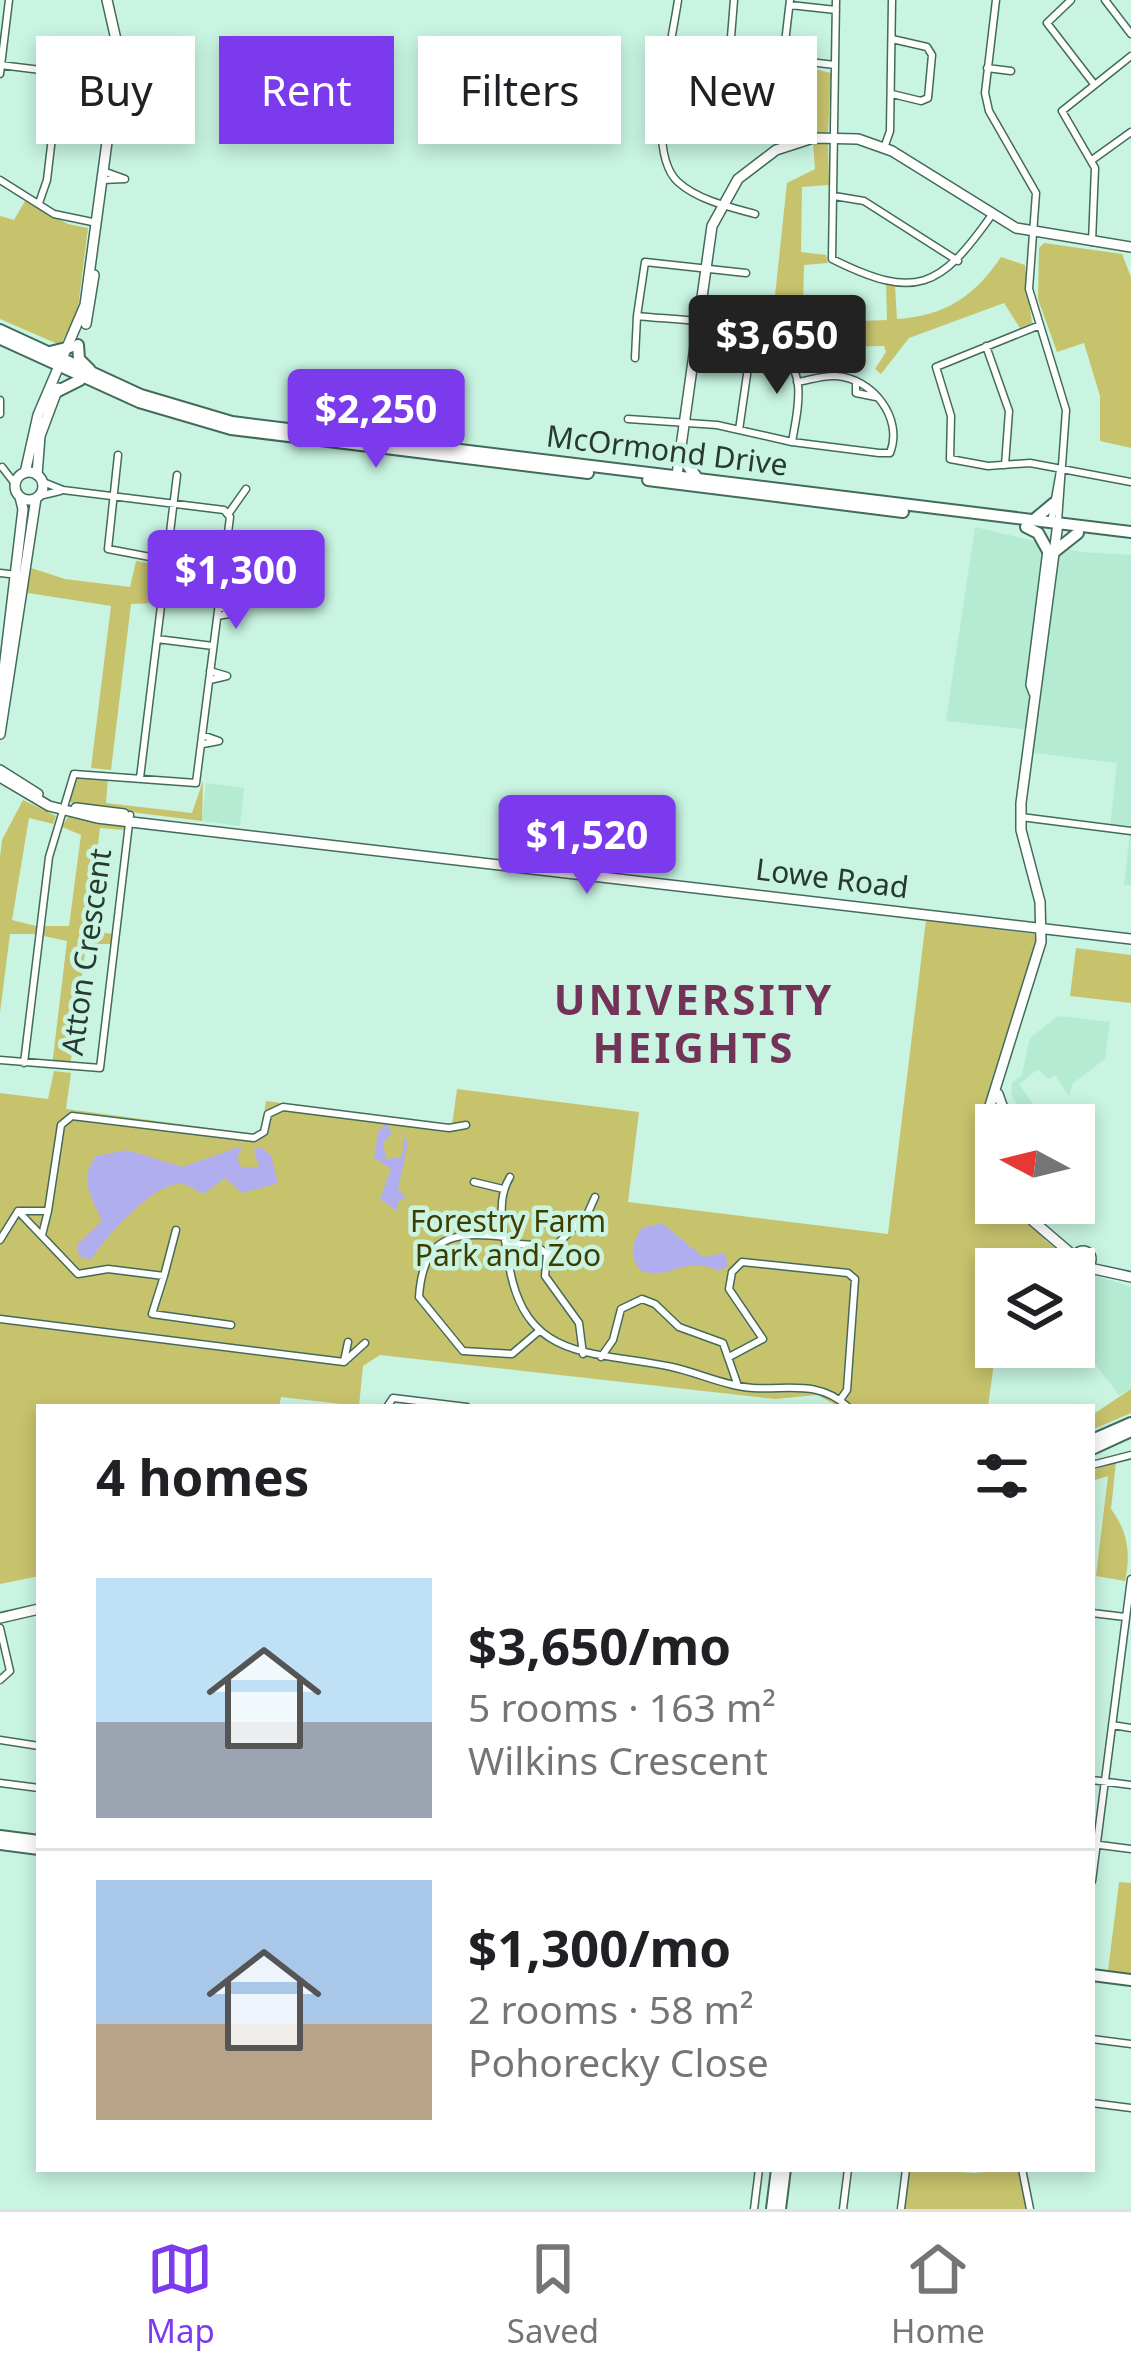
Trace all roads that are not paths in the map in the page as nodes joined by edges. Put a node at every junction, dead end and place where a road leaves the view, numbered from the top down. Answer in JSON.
{"nodes":[{"id":1,"x":9,"y":0,"type":"edge"},
{"id":2,"x":106,"y":0,"type":"edge"},
{"id":3,"x":677,"y":0,"type":"edge"},
{"id":4,"x":734,"y":0,"type":"edge"},
{"id":5,"x":836,"y":0,"type":"edge"},
{"id":6,"x":892,"y":0,"type":"edge"},
{"id":7,"x":994,"y":0,"type":"edge"},
{"id":8,"x":1071,"y":0,"type":"edge"},
{"id":9,"x":1105,"y":0,"type":"edge"},
{"id":10,"x":790,"y":3,"type":"edge"},
{"id":11,"x":836,"y":10,"type":"junction"},
{"id":12,"x":1131,"y":34,"type":"edge"},
{"id":13,"x":673,"y":36,"type":"edge"},
{"id":14,"x":730,"y":36,"type":"edge"},
{"id":15,"x":786,"y":36,"type":"edge"},
{"id":16,"x":892,"y":39,"type":"junction"},
{"id":17,"x":1131,"y":56,"type":"edge"},
{"id":18,"x":817,"y":63,"type":"edge"},
{"id":19,"x":1,"y":65,"type":"edge"},
{"id":20,"x":836,"y":65,"type":"junction"},
{"id":21,"x":987,"y":68,"type":"junction"},
{"id":22,"x":1011,"y":70,"type":"dead end"},
{"id":23,"x":0,"y":74,"type":"edge"},
{"id":24,"x":1094,"y":84,"type":"junction"},
{"id":25,"x":891,"y":94,"type":"junction"},
{"id":26,"x":1131,"y":131,"type":"edge"},
{"id":27,"x":835,"y":137,"type":"junction"},
{"id":28,"x":661,"y":144,"type":"edge"},
{"id":29,"x":884,"y":148,"type":"junction"},
{"id":30,"x":1092,"y":160,"type":"junction"},
{"id":31,"x":0,"y":180,"type":"edge"},
{"id":32,"x":834,"y":196,"type":"junction"},
{"id":33,"x":38,"y":203,"type":"junction"},
{"id":34,"x":721,"y":204,"type":"junction"},
{"id":35,"x":755,"y":214,"type":"dead end"},
{"id":36,"x":992,"y":216,"type":"junction"},
{"id":37,"x":97,"y":223,"type":"junction"},
{"id":38,"x":1034,"y":234,"type":"junction"},
{"id":39,"x":1092,"y":242,"type":"junction"},
{"id":40,"x":1131,"y":247,"type":"edge"},
{"id":41,"x":958,"y":261,"type":"junction"},
{"id":42,"x":705,"y":267,"type":"junction"},
{"id":43,"x":746,"y":273,"type":"dead end"},
{"id":44,"x":637,"y":316,"type":"junction"},
{"id":45,"x":698,"y":323,"type":"junction"},
{"id":46,"x":1040,"y":325,"type":"junction"},
{"id":47,"x":753,"y":333,"type":"junction"},
{"id":48,"x":0,"y":334,"type":"edge"},
{"id":49,"x":986,"y":345,"type":"junction"},
{"id":50,"x":74,"y":346,"type":"junction"},
{"id":51,"x":43,"y":355,"type":"junction"},
{"id":52,"x":634,"y":358,"type":"dead end"},
{"id":53,"x":65,"y":366,"type":"junction"},
{"id":54,"x":93,"y":379,"type":"junction"},
{"id":55,"x":873,"y":379,"type":"dead end"},
{"id":56,"x":856,"y":381,"type":"junction"},
{"id":57,"x":797,"y":382,"type":"junction"},
{"id":58,"x":866,"y":387,"type":"junction"},
{"id":59,"x":53,"y":390,"type":"junction"},
{"id":60,"x":877,"y":398,"type":"junction"},
{"id":61,"x":0,"y":400,"type":"edge"},
{"id":62,"x":0,"y":414,"type":"edge"},
{"id":63,"x":628,"y":419,"type":"dead end"},
{"id":64,"x":686,"y":422,"type":"junction"},
{"id":65,"x":739,"y":431,"type":"junction"},
{"id":66,"x":792,"y":442,"type":"junction"},
{"id":67,"x":118,"y":455,"type":"dead end"},
{"id":68,"x":681,"y":460,"type":"junction"},
{"id":69,"x":1005,"y":465,"type":"junction"},
{"id":70,"x":1,"y":466,"type":"edge"},
{"id":71,"x":1062,"y":468,"type":"junction"},
{"id":72,"x":658,"y":474,"type":"junction"},
{"id":73,"x":177,"y":475,"type":"dead end"},
{"id":74,"x":20,"y":478,"type":"junction"},
{"id":75,"x":697,"y":478,"type":"junction"},
{"id":76,"x":40,"y":479,"type":"junction"},
{"id":77,"x":679,"y":480,"type":"junction"},
{"id":78,"x":1131,"y":482,"type":"edge"},
{"id":79,"x":246,"y":489,"type":"dead end"},
{"id":80,"x":63,"y":490,"type":"junction"},
{"id":81,"x":20,"y":496,"type":"junction"},
{"id":82,"x":113,"y":496,"type":"junction"},
{"id":83,"x":38,"y":497,"type":"junction"},
{"id":84,"x":1057,"y":503,"type":"junction"},
{"id":85,"x":173,"y":504,"type":"junction"},
{"id":86,"x":229,"y":513,"type":"junction"},
{"id":87,"x":1026,"y":523,"type":"junction"},
{"id":88,"x":1054,"y":527,"type":"junction"},
{"id":89,"x":1078,"y":529,"type":"junction"},
{"id":90,"x":1131,"y":536,"type":"edge"},
{"id":91,"x":1051,"y":551,"type":"junction"},
{"id":92,"x":166,"y":560,"type":"junction"},
{"id":93,"x":0,"y":573,"type":"edge"},
{"id":94,"x":18,"y":575,"type":"junction"},
{"id":95,"x":8,"y":632,"type":"edge"},
{"id":96,"x":157,"y":639,"type":"junction"},
{"id":97,"x":213,"y":646,"type":"junction"},
{"id":98,"x":0,"y":703,"type":"edge"},
{"id":99,"x":0,"y":734,"type":"edge"},
{"id":100,"x":0,"y":773,"type":"edge"},
{"id":101,"x":140,"y":778,"type":"junction"},
{"id":102,"x":63,"y":808,"type":"junction"},
{"id":103,"x":1021,"y":817,"type":"junction"},
{"id":104,"x":130,"y":818,"type":"junction"},
{"id":105,"x":1131,"y":831,"type":"edge"},
{"id":106,"x":1042,"y":928,"type":"junction"},
{"id":107,"x":1131,"y":939,"type":"edge"},
{"id":108,"x":0,"y":1060,"type":"edge"},
{"id":109,"x":24,"y":1063,"type":"junction"},
{"id":110,"x":996,"y":1104,"type":"edge"},
{"id":111,"x":466,"y":1124,"type":"dead end"},
{"id":112,"x":510,"y":1178,"type":"dead end"},
{"id":113,"x":474,"y":1182,"type":"dead end"},
{"id":114,"x":502,"y":1189,"type":"junction"},
{"id":115,"x":595,"y":1197,"type":"dead end"},
{"id":116,"x":18,"y":1211,"type":"junction"},
{"id":117,"x":48,"y":1211,"type":"junction"},
{"id":118,"x":1037,"y":1224,"type":"edge"},
{"id":119,"x":176,"y":1230,"type":"dead end"},
{"id":120,"x":42,"y":1235,"type":"junction"},
{"id":121,"x":0,"y":1240,"type":"edge"},
{"id":122,"x":505,"y":1240,"type":"junction"},
{"id":123,"x":547,"y":1254,"type":"junction"},
{"id":124,"x":164,"y":1276,"type":"junction"},
{"id":125,"x":1131,"y":1277,"type":"edge"},
{"id":126,"x":0,"y":1319,"type":"edge"},
{"id":127,"x":231,"y":1325,"type":"dead end"},
{"id":128,"x":539,"y":1331,"type":"junction"},
{"id":129,"x":348,"y":1342,"type":"dead end"},
{"id":130,"x":365,"y":1343,"type":"dead end"},
{"id":131,"x":583,"y":1354,"type":"junction"},
{"id":132,"x":729,"y":1358,"type":"junction"},
{"id":133,"x":601,"y":1359,"type":"junction"},
{"id":134,"x":344,"y":1362,"type":"junction"},
{"id":135,"x":737,"y":1386,"type":"junction"},
{"id":136,"x":840,"y":1400,"type":"junction"},
{"id":137,"x":388,"y":1404,"type":"edge"},
{"id":138,"x":430,"y":1404,"type":"edge"},
{"id":139,"x":845,"y":1404,"type":"edge"},
{"id":140,"x":1131,"y":1427,"type":"edge"},
{"id":141,"x":1095,"y":1443,"type":"edge"},
{"id":142,"x":1131,"y":1455,"type":"edge"},
{"id":143,"x":1095,"y":1464,"type":"edge"},
{"id":144,"x":1131,"y":1579,"type":"edge"},
{"id":145,"x":36,"y":1610,"type":"edge"},
{"id":146,"x":1095,"y":1612,"type":"edge"},
{"id":147,"x":1125,"y":1617,"type":"junction"},
{"id":148,"x":0,"y":1618,"type":"edge"},
{"id":149,"x":0,"y":1628,"type":"edge"},
{"id":150,"x":1119,"y":1670,"type":"junction"},
{"id":151,"x":1131,"y":1671,"type":"edge"},
{"id":152,"x":0,"y":1680,"type":"edge"},
{"id":153,"x":1112,"y":1725,"type":"junction"},
{"id":154,"x":1131,"y":1728,"type":"edge"},
{"id":155,"x":0,"y":1740,"type":"edge"},
{"id":156,"x":36,"y":1746,"type":"edge"},
{"id":157,"x":1095,"y":1780,"type":"edge"},
{"id":158,"x":1105,"y":1782,"type":"junction"},
{"id":159,"x":0,"y":1783,"type":"edge"},
{"id":160,"x":1131,"y":1785,"type":"edge"},
{"id":161,"x":36,"y":1788,"type":"edge"},
{"id":162,"x":1095,"y":1838,"type":"edge"},
{"id":163,"x":0,"y":1840,"type":"edge"},
{"id":164,"x":1095,"y":1844,"type":"edge"},
{"id":165,"x":36,"y":1845,"type":"edge"},
{"id":166,"x":1131,"y":1849,"type":"edge"},
{"id":167,"x":1095,"y":1976,"type":"edge"},
{"id":168,"x":1131,"y":1980,"type":"edge"},
{"id":169,"x":1095,"y":2039,"type":"edge"},
{"id":170,"x":1131,"y":2044,"type":"edge"},
{"id":171,"x":1095,"y":2103,"type":"edge"},
{"id":172,"x":1131,"y":2108,"type":"edge"},
{"id":173,"x":759,"y":2172,"type":"edge"},
{"id":174,"x":781,"y":2172,"type":"edge"},
{"id":175,"x":848,"y":2172,"type":"edge"},
{"id":176,"x":906,"y":2172,"type":"edge"},
{"id":177,"x":1023,"y":2172,"type":"edge"},
{"id":178,"x":754,"y":2209,"type":"edge"},
{"id":179,"x":776,"y":2209,"type":"edge"},
{"id":180,"x":843,"y":2209,"type":"edge"},
{"id":181,"x":901,"y":2209,"type":"edge"},
{"id":182,"x":1030,"y":2209,"type":"edge"}],
"edges":[{"from":1,"to":19,"type":"street"},
{"from":2,"to":37,"type":"street"},
{"from":3,"to":13,"type":"street"},
{"from":4,"to":14,"type":"street"},
{"from":5,"to":11,"type":"street"},
{"from":6,"to":16,"type":"street"},
{"from":7,"to":21,"type":"street"},
{"from":8,"to":24,"type":"street"},
{"from":9,"to":12,"type":"street"},
{"from":10,"to":11,"type":"street"},
{"from":10,"to":15,"type":"street"},
{"from":11,"to":20,"type":"street"},
{"from":16,"to":25,"type":"street"},
{"from":16,"to":25,"type":"street"},
{"from":17,"to":24,"type":"street"},
{"from":18,"to":20,"type":"street"},
{"from":19,"to":23,"type":"street"},
{"from":19,"to":33,"type":"street"},
{"from":20,"to":27,"type":"street"},
{"from":21,"to":22,"type":"street"},
{"from":21,"to":38,"type":"street"},
{"from":24,"to":30,"type":"street"},
{"from":25,"to":29,"type":"street"},
{"from":26,"to":30,"type":"street"},
{"from":27,"to":29,"type":"street"},
{"from":27,"to":32,"type":"street"},
{"from":27,"to":34,"type":"street"},
{"from":28,"to":34,"type":"street"},
{"from":29,"to":36,"type":"street"},
{"from":30,"to":39,"type":"street"},
{"from":31,"to":33,"type":"street"},
{"from":32,"to":41,"type":"street"},
{"from":32,"to":41,"type":"street"},
{"from":33,"to":37,"type":"street"},
{"from":34,"to":35,"type":"street"},
{"from":34,"to":42,"type":"street"},
{"from":36,"to":38,"type":"street"},
{"from":36,"to":41,"type":"street"},
{"from":37,"to":50,"type":"street"},
{"from":38,"to":39,"type":"street"},
{"from":38,"to":46,"type":"street"},
{"from":39,"to":40,"type":"street"},
{"from":42,"to":43,"type":"street"},
{"from":42,"to":44,"type":"street"},
{"from":42,"to":45,"type":"street"},
{"from":44,"to":45,"type":"street"},
{"from":44,"to":52,"type":"street"},
{"from":45,"to":47,"type":"street"},
{"from":45,"to":64,"type":"street"},
{"from":46,"to":49,"type":"street"},
{"from":46,"to":71,"type":"street"},
{"from":47,"to":57,"type":"street"},
{"from":47,"to":65,"type":"street"},
{"from":48,"to":51,"type":"main road","name":"McOrmond Drive"},
{"from":49,"to":69,"type":"street"},
{"from":49,"to":69,"type":"street"},
{"from":50,"to":51,"type":"main road"},
{"from":50,"to":53,"type":"street"},
{"from":50,"to":54,"type":"main road"},
{"from":51,"to":53,"type":"main road","name":"McOrmond Drive"},
{"from":51,"to":59,"type":"main road"},
{"from":53,"to":54,"type":"main road","name":"McOrmond Drive"},
{"from":53,"to":59,"type":"street"},
{"from":54,"to":59,"type":"main road"},
{"from":54,"to":72,"type":"main road","name":"McOrmond Drive"},
{"from":54,"to":77,"type":"main road","name":"McOrmond Drive"},
{"from":55,"to":58,"type":"street"},
{"from":56,"to":57,"type":"street"},
{"from":56,"to":58,"type":"street"},
{"from":56,"to":60,"type":"street"},
{"from":57,"to":66,"type":"street"},
{"from":58,"to":60,"type":"street"},
{"from":59,"to":74,"type":"street"},
{"from":59,"to":76,"type":"street"},
{"from":60,"to":66,"type":"street"},
{"from":61,"to":62,"type":"street"},
{"from":63,"to":64,"type":"street"},
{"from":64,"to":65,"type":"street"},
{"from":64,"to":68,"type":"street"},
{"from":65,"to":66,"type":"street"},
{"from":67,"to":82,"type":"street"},
{"from":68,"to":72,"type":"main road"},
{"from":68,"to":75,"type":"main road"},
{"from":68,"to":77,"type":"street"},
{"from":69,"to":71,"type":"street"},
{"from":70,"to":74,"type":"street"},
{"from":71,"to":78,"type":"street"},
{"from":71,"to":84,"type":"street"},
{"from":72,"to":77,"type":"main road","name":"McOrmond Drive"},
{"from":73,"to":85,"type":"street"},
{"from":74,"to":76,"type":"street"},
{"from":74,"to":81,"type":"street"},
{"from":75,"to":77,"type":"main road","name":"McOrmond Drive"},
{"from":75,"to":87,"type":"main road","name":"McOrmond Drive"},
{"from":76,"to":80,"type":"street"},
{"from":76,"to":83,"type":"street"},
{"from":77,"to":87,"type":"main road","name":"McOrmond Drive"},
{"from":79,"to":86,"type":"street"},
{"from":80,"to":82,"type":"street"},
{"from":80,"to":83,"type":"street"},
{"from":81,"to":83,"type":"street"},
{"from":81,"to":94,"type":"street"},
{"from":82,"to":85,"type":"street"},
{"from":82,"to":92,"type":"street"},
{"from":83,"to":94,"type":"street"},
{"from":84,"to":87,"type":"main road"},
{"from":84,"to":88,"type":"street"},
{"from":84,"to":89,"type":"main road"},
{"from":85,"to":86,"type":"street"},
{"from":85,"to":92,"type":"street"},
{"from":86,"to":97,"type":"street"},
{"from":87,"to":88,"type":"main road","name":"McOrmond Drive"},
{"from":87,"to":91,"type":"main road"},
{"from":88,"to":89,"type":"main road","name":"McOrmond Drive"},
{"from":88,"to":91,"type":"street"},
{"from":89,"to":90,"type":"main road","name":"McOrmond Drive"},
{"from":89,"to":91,"type":"main road"},
{"from":91,"to":103,"type":"street"},
{"from":92,"to":96,"type":"street"},
{"from":93,"to":94,"type":"street"},
{"from":94,"to":95,"type":"street"},
{"from":95,"to":98,"type":"street"},
{"from":95,"to":99,"type":"street"},
{"from":96,"to":97,"type":"street"},
{"from":96,"to":101,"type":"street"},
{"from":97,"to":101,"type":"street"},
{"from":100,"to":102,"type":"street","name":"Lowe Road"},
{"from":101,"to":102,"type":"street"},
{"from":102,"to":104,"type":"street","name":"Lowe Road"},
{"from":102,"to":109,"type":"street"},
{"from":103,"to":105,"type":"street"},
{"from":103,"to":106,"type":"street"},
{"from":104,"to":106,"type":"street","name":"Lowe Road"},
{"from":104,"to":109,"type":"street","name":"Atton Crescent"},
{"from":106,"to":107,"type":"street","name":"Lowe Road"},
{"from":106,"to":110,"type":"street"},
{"from":108,"to":109,"type":"street","name":"Atton Crescent"},
{"from":111,"to":117,"type":"street"},
{"from":112,"to":114,"type":"street"},
{"from":113,"to":114,"type":"street"},
{"from":114,"to":122,"type":"street"},
{"from":115,"to":123,"type":"street"},
{"from":116,"to":117,"type":"street"},
{"from":116,"to":120,"type":"street"},
{"from":116,"to":121,"type":"street"},
{"from":117,"to":120,"type":"street"},
{"from":118,"to":125,"type":"street"},
{"from":119,"to":124,"type":"street"},
{"from":120,"to":124,"type":"street"},
{"from":122,"to":123,"type":"street"},
{"from":122,"to":128,"type":"street"},
{"from":122,"to":128,"type":"street"},
{"from":123,"to":131,"type":"street"},
{"from":124,"to":127,"type":"street"},
{"from":126,"to":134,"type":"street"},
{"from":128,"to":131,"type":"street"},
{"from":129,"to":134,"type":"street"},
{"from":130,"to":134,"type":"street"},
{"from":131,"to":133,"type":"street"},
{"from":132,"to":133,"type":"street"},
{"from":132,"to":135,"type":"street"},
{"from":132,"to":136,"type":"street"},
{"from":133,"to":135,"type":"street"},
{"from":135,"to":136,"type":"street"},
{"from":136,"to":139,"type":"street"},
{"from":137,"to":138,"type":"street"},
{"from":140,"to":141,"type":"main road"},
{"from":142,"to":143,"type":"street"},
{"from":144,"to":147,"type":"street"},
{"from":145,"to":148,"type":"street"},
{"from":146,"to":147,"type":"street"},
{"from":147,"to":150,"type":"street"},
{"from":149,"to":152,"type":"street"},
{"from":150,"to":151,"type":"street"},
{"from":150,"to":153,"type":"street"},
{"from":153,"to":154,"type":"street"},
{"from":153,"to":158,"type":"street"},
{"from":155,"to":156,"type":"street"},
{"from":157,"to":158,"type":"street"},
{"from":158,"to":160,"type":"street"},
{"from":158,"to":162,"type":"street"},
{"from":159,"to":161,"type":"street"},
{"from":163,"to":165,"type":"main road"},
{"from":164,"to":166,"type":"street"},
{"from":167,"to":168,"type":"main road"},
{"from":169,"to":170,"type":"street"},
{"from":171,"to":172,"type":"street"},
{"from":173,"to":178,"type":"street"},
{"from":174,"to":179,"type":"main road"},
{"from":175,"to":180,"type":"street"},
{"from":176,"to":181,"type":"street"},
{"from":177,"to":182,"type":"street"}]}
